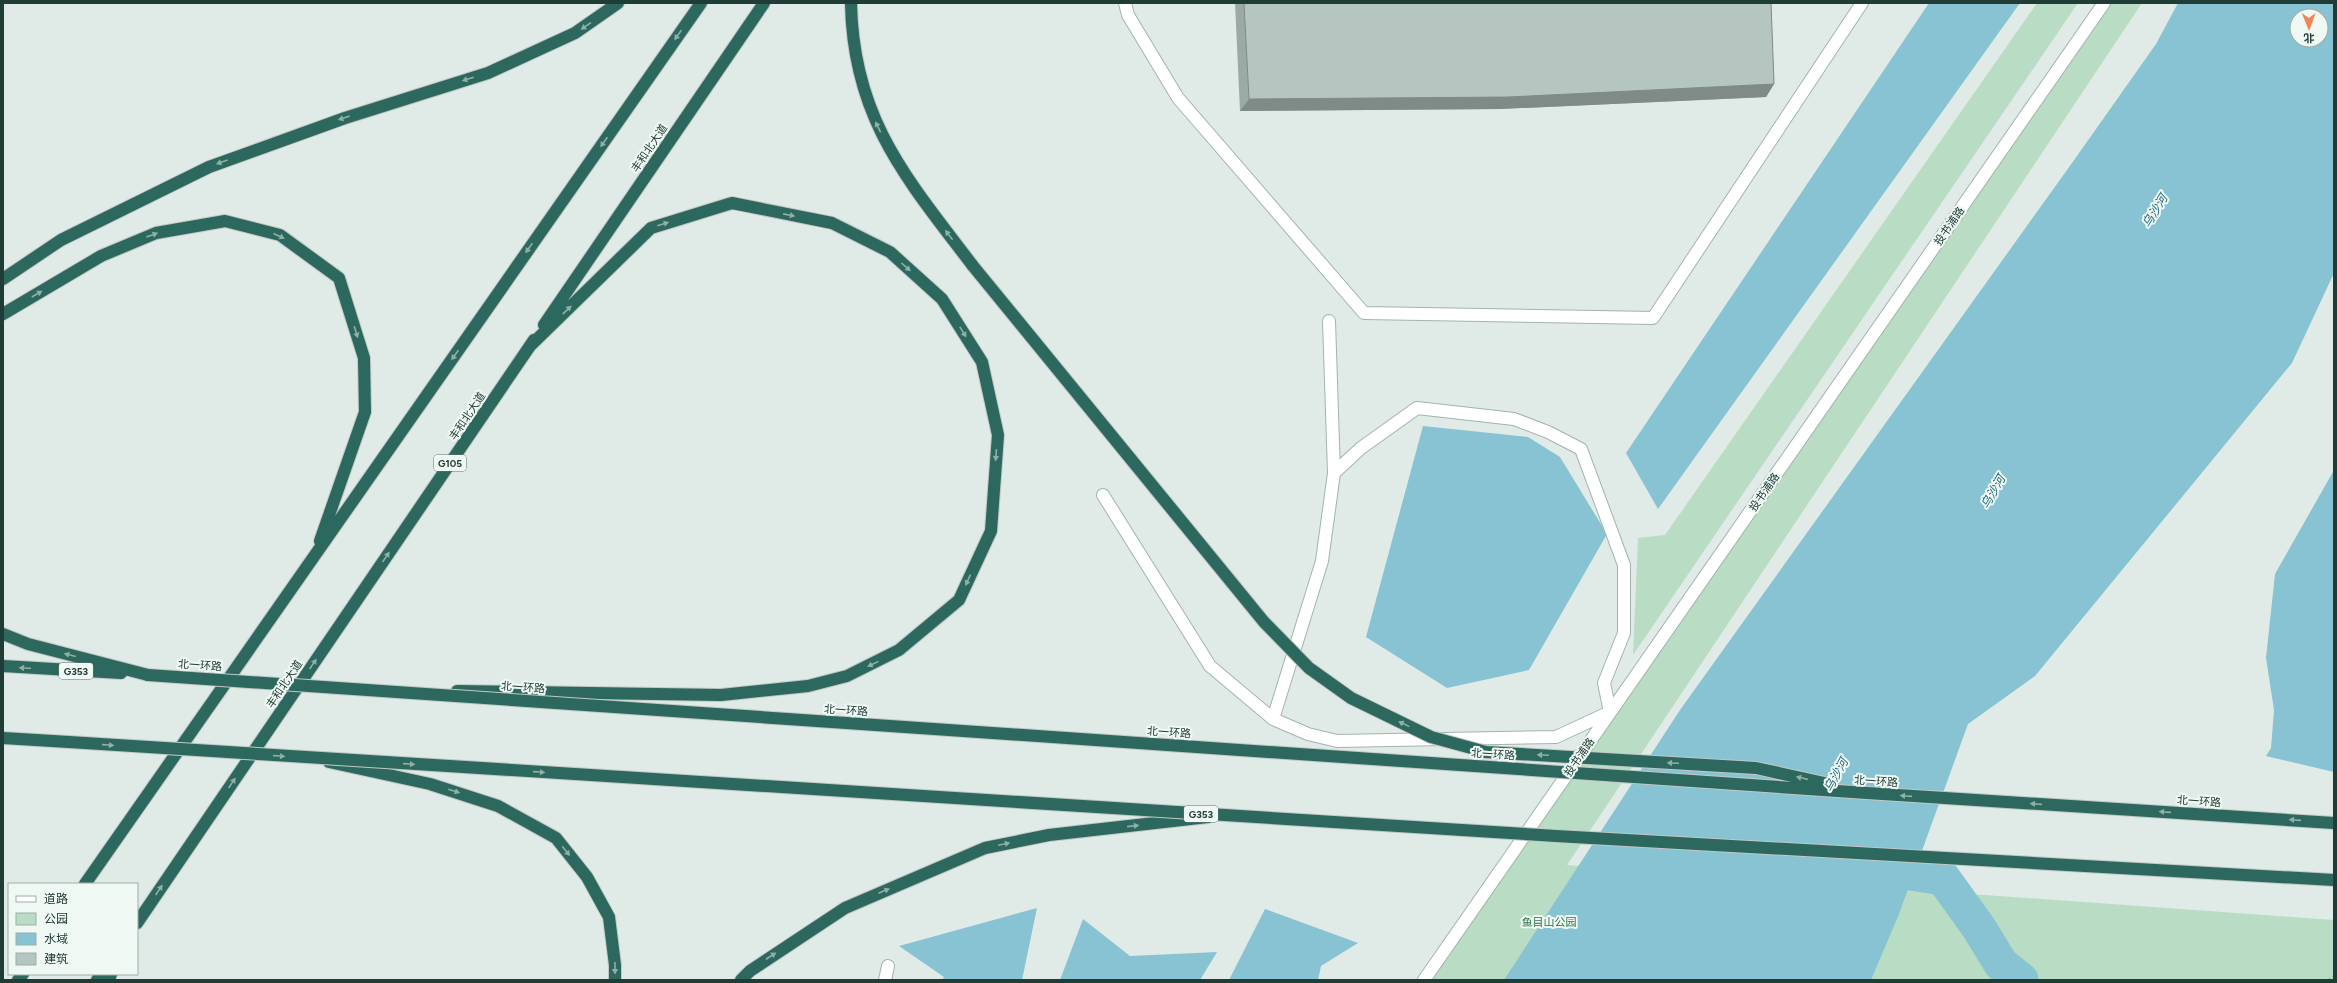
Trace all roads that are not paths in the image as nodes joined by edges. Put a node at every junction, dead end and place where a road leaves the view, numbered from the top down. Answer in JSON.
{"nodes":[{"id":1,"x":618,"y":3,"type":"edge"},
{"id":2,"x":701,"y":3,"type":"edge"},
{"id":3,"x":764,"y":3,"type":"edge"},
{"id":4,"x":851,"y":3,"type":"edge"},
{"id":5,"x":1125,"y":3,"type":"edge"},
{"id":6,"x":1862,"y":3,"type":"edge"},
{"id":7,"x":2104,"y":3,"type":"edge"},
{"id":8,"x":3,"y":279,"type":"edge"},
{"id":9,"x":3,"y":314,"type":"edge"},
{"id":10,"x":1329,"y":321,"type":"dead end"},
{"id":11,"x":529,"y":347,"type":"junction"},
{"id":12,"x":1334,"y":472,"type":"junction"},
{"id":13,"x":1103,"y":496,"type":"dead end"},
{"id":14,"x":315,"y":555,"type":"junction"},
{"id":15,"x":3,"y":634,"type":"edge"},
{"id":16,"x":3,"y":666,"type":"edge"},
{"id":17,"x":148,"y":675,"type":"junction"},
{"id":18,"x":384,"y":690,"type":"junction"},
{"id":19,"x":1610,"y":712,"type":"junction"},
{"id":20,"x":1273,"y":718,"type":"junction"},
{"id":21,"x":3,"y":738,"type":"edge"},
{"id":22,"x":3,"y":742,"type":"edge"},
{"id":23,"x":69,"y":742,"type":"junction"},
{"id":24,"x":306,"y":757,"type":"junction"},
{"id":25,"x":1867,"y":793,"type":"junction"},
{"id":26,"x":1227,"y":815,"type":"junction"},
{"id":27,"x":2334,"y":823,"type":"edge"},
{"id":28,"x":2334,"y":880,"type":"edge"},
{"id":29,"x":86,"y":883,"type":"edge"},
{"id":30,"x":138,"y":922,"type":"edge"},
{"id":31,"x":888,"y":966,"type":"dead end"},
{"id":32,"x":614,"y":980,"type":"edge"},
{"id":33,"x":741,"y":980,"type":"edge"},
{"id":34,"x":886,"y":980,"type":"edge"},
{"id":35,"x":1424,"y":980,"type":"edge"}],
"edges":[{"from":1,"to":8,"type":"highway","one_way":true},
{"from":2,"to":14,"type":"highway","one_way":true},
{"from":3,"to":11,"type":"highway","name":"丰和北大道","number":"G105"},
{"from":25,"to":4,"type":"highway","one_way":true,"bridge":true},
{"from":5,"to":6,"type":"street"},
{"from":7,"to":19,"type":"street","name":"投书浦路"},
{"from":9,"to":14,"type":"highway","one_way":true},
{"from":10,"to":12,"type":"street"},
{"from":11,"to":18,"type":"highway","one_way":true,"bridge":true},
{"from":30,"to":11,"type":"highway","name":"丰和北大道","number":"G105","one_way":true},
{"from":12,"to":19,"type":"street"},
{"from":12,"to":20,"type":"street"},
{"from":13,"to":20,"type":"street"},
{"from":14,"to":29,"type":"highway"},
{"from":17,"to":15,"type":"highway","one_way":true},
{"from":17,"to":16,"type":"highway","name":"北一环路","number":"G353","one_way":true},
{"from":17,"to":18,"type":"highway","name":"北一环路","number":"G353","bridge":true},
{"from":18,"to":25,"type":"highway","name":"北一环路","number":"G353","bridge":true},
{"from":19,"to":20,"type":"street"},
{"from":19,"to":35,"type":"street","name":"投书浦路"},
{"from":21,"to":23,"type":"highway","number":"G353"},
{"from":22,"to":23,"type":"highway"},
{"from":23,"to":24,"type":"highway","number":"G353","one_way":true,"bridge":true},
{"from":24,"to":26,"type":"highway","number":"G353","one_way":true,"bridge":true},
{"from":24,"to":32,"type":"highway","one_way":true,"bridge":true},
{"from":27,"to":25,"type":"highway","name":"北一环路","number":"G353","one_way":true,"bridge":true},
{"from":26,"to":28,"type":"highway","number":"G353","bridge":true},
{"from":33,"to":26,"type":"highway","one_way":true,"bridge":true},
{"from":31,"to":34,"type":"street"}]}
